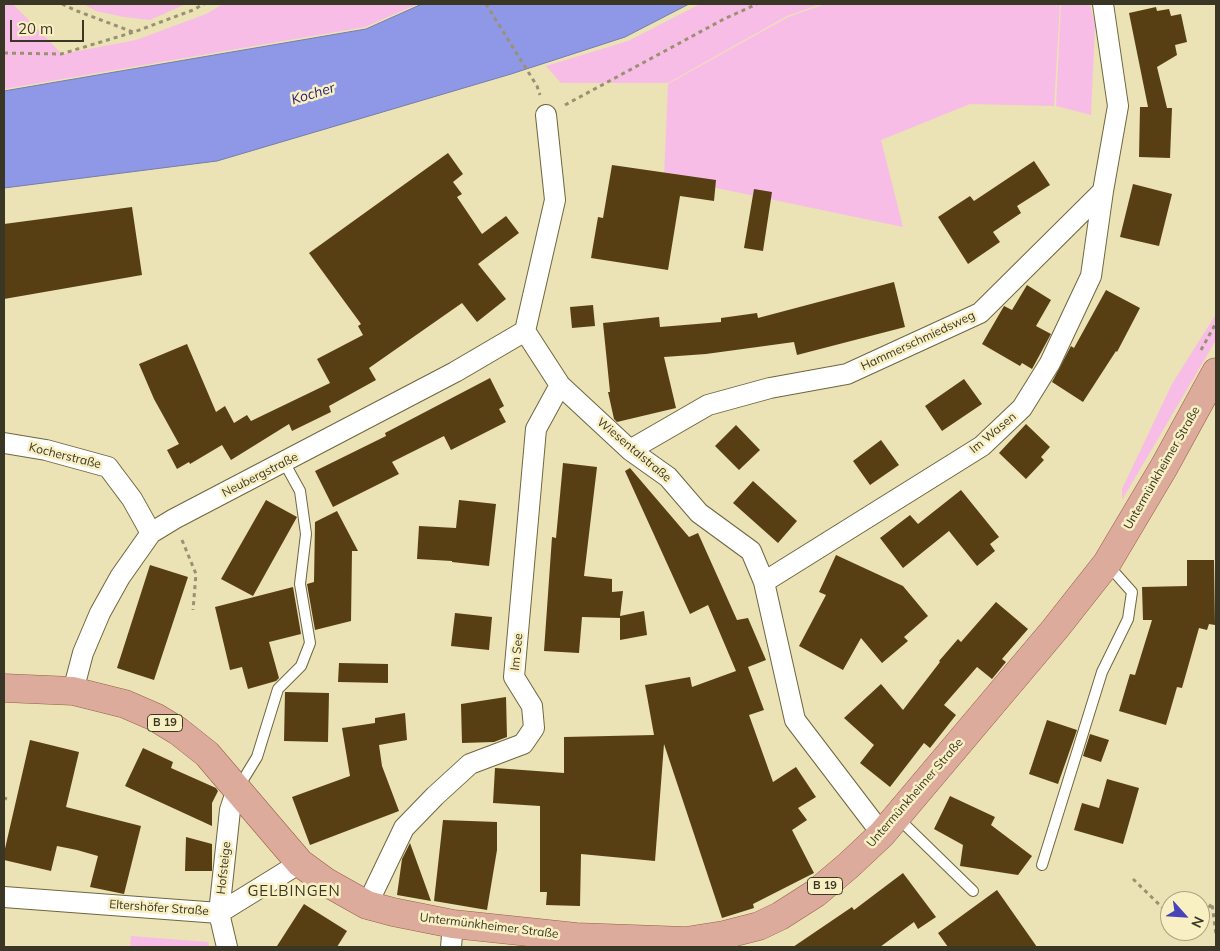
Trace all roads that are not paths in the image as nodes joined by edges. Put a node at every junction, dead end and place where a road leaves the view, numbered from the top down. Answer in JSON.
{"nodes":[{"id":1,"x":1104,"y":4,"type":"edge"},
{"id":2,"x":546,"y":115,"type":"road end"},
{"id":3,"x":1103,"y":191,"type":"junction"},
{"id":4,"x":525,"y":331,"type":"junction"},
{"id":5,"x":560,"y":385,"type":"junction"},
{"id":6,"x":1213,"y":386,"type":"edge"},
{"id":7,"x":4,"y":442,"type":"edge"},
{"id":8,"x":630,"y":450,"type":"junction"},
{"id":9,"x":284,"y":462,"type":"junction"},
{"id":10,"x":151,"y":533,"type":"junction"},
{"id":11,"x":1107,"y":563,"type":"junction"},
{"id":12,"x":764,"y":582,"type":"junction"},
{"id":13,"x":4,"y":688,"type":"edge"},
{"id":14,"x":73,"y":691,"type":"junction"},
{"id":15,"x":237,"y":789,"type":"junction"},
{"id":16,"x":889,"y":825,"type":"junction"},
{"id":17,"x":300,"y":863,"type":"junction"},
{"id":18,"x":1042,"y":865,"type":"dead end"},
{"id":19,"x":973,"y":890,"type":"dead end"},
{"id":20,"x":4,"y":897,"type":"edge"},
{"id":21,"x":367,"y":905,"type":"junction"},
{"id":22,"x":219,"y":912,"type":"junction"},
{"id":23,"x":452,"y":936,"type":"edge"},
{"id":24,"x":227,"y":947,"type":"edge"}],
"edges":[{"from":1,"to":3,"type":"street"},
{"from":2,"to":4,"type":"street"},
{"from":3,"to":8,"type":"street","name":"Hammerschmiedsweg"},
{"from":3,"to":12,"type":"street","name":"Im Wasen"},
{"from":4,"to":5,"type":"street","name":"Wiesentalstraße"},
{"from":4,"to":9,"type":"street","name":"Neubergstraße"},
{"from":5,"to":8,"type":"street","name":"Wiesentalstraße"},
{"from":5,"to":21,"type":"street","name":"Im See"},
{"from":6,"to":11,"type":"main road","name":"Untermünkheimer Straße","number":"B 19"},
{"from":7,"to":10,"type":"street","name":"Kocherstraße"},
{"from":8,"to":12,"type":"street","name":"Wiesentalstraße"},
{"from":9,"to":10,"type":"street","name":"Neubergstraße"},
{"from":9,"to":15,"type":"lane"},
{"from":10,"to":14,"type":"street","name":"Neubergstraße"},
{"from":11,"to":16,"type":"main road","name":"Untermünkheimer Straße","number":"B 19"},
{"from":11,"to":18,"type":"lane"},
{"from":12,"to":16,"type":"street","name":"Wiesentalstraße"},
{"from":13,"to":14,"type":"main road","number":"B 19"},
{"from":14,"to":15,"type":"main road","number":"B 19"},
{"from":15,"to":17,"type":"main road","name":"Untermünkheimer Straße","number":"B 19"},
{"from":15,"to":22,"type":"street","name":"Hofsteige"},
{"from":16,"to":19,"type":"lane"},
{"from":16,"to":23,"type":"main road","name":"Untermünkheimer Straße","number":"B 19"},
{"from":17,"to":21,"type":"main road","name":"Untermünkheimer Straße","number":"B 19"},
{"from":17,"to":22,"type":"street","name":"Eltershöfer Straße"},
{"from":20,"to":22,"type":"street","name":"Eltershöfer Straße"},
{"from":21,"to":23,"type":"main road","name":"Untermünkheimer Straße","number":"B 19"},
{"from":22,"to":24,"type":"street","name":"Hofsteige"}]}
